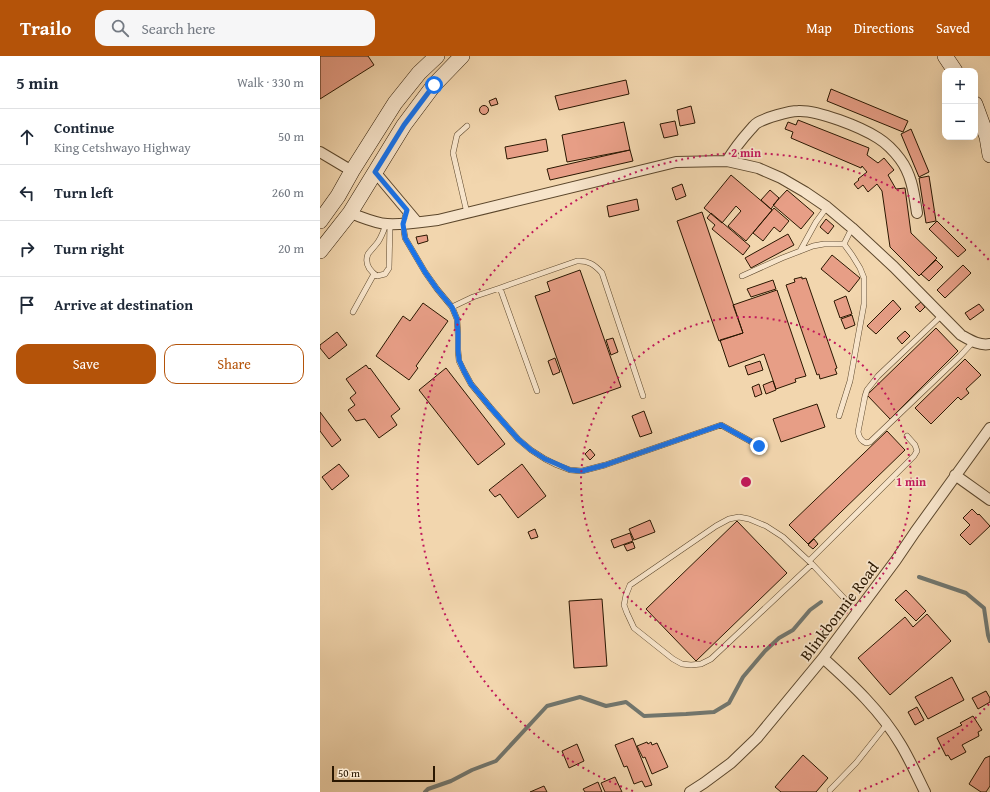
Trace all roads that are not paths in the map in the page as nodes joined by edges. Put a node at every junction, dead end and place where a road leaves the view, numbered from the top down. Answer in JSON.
{"nodes":[{"id":1,"x":436,"y":56,"type":"edge"},
{"id":2,"x":462,"y":56,"type":"edge"},
{"id":3,"x":945,"y":56,"type":"edge"},
{"id":4,"x":953,"y":68,"type":"edge"},
{"id":5,"x":978,"y":113,"type":"edge"},
{"id":6,"x":467,"y":126,"type":"dead end"},
{"id":7,"x":320,"y":152,"type":"edge"},
{"id":8,"x":990,"y":156,"type":"edge"},
{"id":9,"x":727,"y":161,"type":"junction"},
{"id":10,"x":352,"y":172,"type":"junction"},
{"id":11,"x":375,"y":172,"type":"junction"},
{"id":12,"x":827,"y":207,"type":"junction"},
{"id":13,"x":407,"y":210,"type":"junction"},
{"id":14,"x":350,"y":213,"type":"junction"},
{"id":15,"x":468,"y":213,"type":"junction"},
{"id":16,"x":917,"y":213,"type":"dead end"},
{"id":17,"x":320,"y":221,"type":"edge"},
{"id":18,"x":417,"y":222,"type":"junction"},
{"id":19,"x":388,"y":224,"type":"junction"},
{"id":20,"x":403,"y":224,"type":"junction"},
{"id":21,"x":852,"y":228,"type":"junction"},
{"id":22,"x":844,"y":244,"type":"junction"},
{"id":23,"x":320,"y":251,"type":"edge"},
{"id":24,"x":800,"y":251,"type":"junction"},
{"id":25,"x":374,"y":274,"type":"junction"},
{"id":26,"x":742,"y":276,"type":"dead end"},
{"id":27,"x":500,"y":288,"type":"junction"},
{"id":28,"x":452,"y":307,"type":"junction"},
{"id":29,"x":353,"y":312,"type":"dead end"},
{"id":30,"x":942,"y":315,"type":"junction"},
{"id":31,"x":973,"y":342,"type":"junction"},
{"id":32,"x":990,"y":344,"type":"edge"},
{"id":33,"x":537,"y":391,"type":"dead end"},
{"id":34,"x":643,"y":396,"type":"dead end"},
{"id":35,"x":839,"y":416,"type":"dead end"},
{"id":36,"x":990,"y":428,"type":"edge"},
{"id":37,"x":907,"y":436,"type":"dead end"},
{"id":38,"x":759,"y":446,"type":"dead end"},
{"id":39,"x":955,"y":476,"type":"junction"},
{"id":40,"x":990,"y":500,"type":"edge"},
{"id":41,"x":810,"y":563,"type":"junction"},
{"id":42,"x":857,"y":612,"type":"junction"},
{"id":43,"x":823,"y":658,"type":"junction"},
{"id":44,"x":887,"y":724,"type":"junction"},
{"id":45,"x":830,"y":790,"type":"dead end"},
{"id":46,"x":690,"y":792,"type":"edge"},
{"id":47,"x":925,"y":792,"type":"edge"}],
"edges":[{"from":1,"to":10,"type":"main road"},
{"from":2,"to":11,"type":"main road"},
{"from":3,"to":4,"type":"main road"},
{"from":5,"to":8,"type":"main road"},
{"from":6,"to":15,"type":"lane"},
{"from":7,"to":10,"type":"street"},
{"from":9,"to":12,"type":"street"},
{"from":9,"to":15,"type":"street"},
{"from":9,"to":16,"type":"street"},
{"from":10,"to":17,"type":"main road"},
{"from":11,"to":13,"type":"street"},
{"from":11,"to":14,"type":"main road"},
{"from":12,"to":21,"type":"street"},
{"from":12,"to":24,"type":"lane"},
{"from":13,"to":18,"type":"street"},
{"from":13,"to":20,"type":"lane"},
{"from":14,"to":19,"type":"street"},
{"from":14,"to":23,"type":"main road"},
{"from":15,"to":18,"type":"street"},
{"from":18,"to":20,"type":"street"},
{"from":19,"to":20,"type":"street"},
{"from":19,"to":25,"type":"lane"},
{"from":19,"to":25,"type":"lane"},
{"from":20,"to":28,"type":"lane"},
{"from":21,"to":22,"type":"lane"},
{"from":21,"to":30,"type":"street"},
{"from":22,"to":24,"type":"lane"},
{"from":22,"to":35,"type":"lane"},
{"from":24,"to":26,"type":"lane"},
{"from":25,"to":29,"type":"lane"},
{"from":27,"to":28,"type":"lane"},
{"from":27,"to":33,"type":"lane"},
{"from":27,"to":34,"type":"lane"},
{"from":28,"to":38,"type":"lane"},
{"from":30,"to":31,"type":"street"},
{"from":30,"to":31,"type":"lane"},
{"from":31,"to":32,"type":"street"},
{"from":36,"to":39,"type":"street","name":"Blinkbonnie Road"},
{"from":37,"to":41,"type":"lane"},
{"from":39,"to":40,"type":"street"},
{"from":39,"to":42,"type":"street","name":"Blinkbonnie Road"},
{"from":41,"to":41,"type":"lane"},
{"from":41,"to":42,"type":"lane"},
{"from":42,"to":43,"type":"street","name":"Blinkbonnie Road"},
{"from":43,"to":44,"type":"street"},
{"from":43,"to":46,"type":"street","name":"Blinkbonnie Road"},
{"from":44,"to":45,"type":"lane"},
{"from":44,"to":47,"type":"street"}]}
